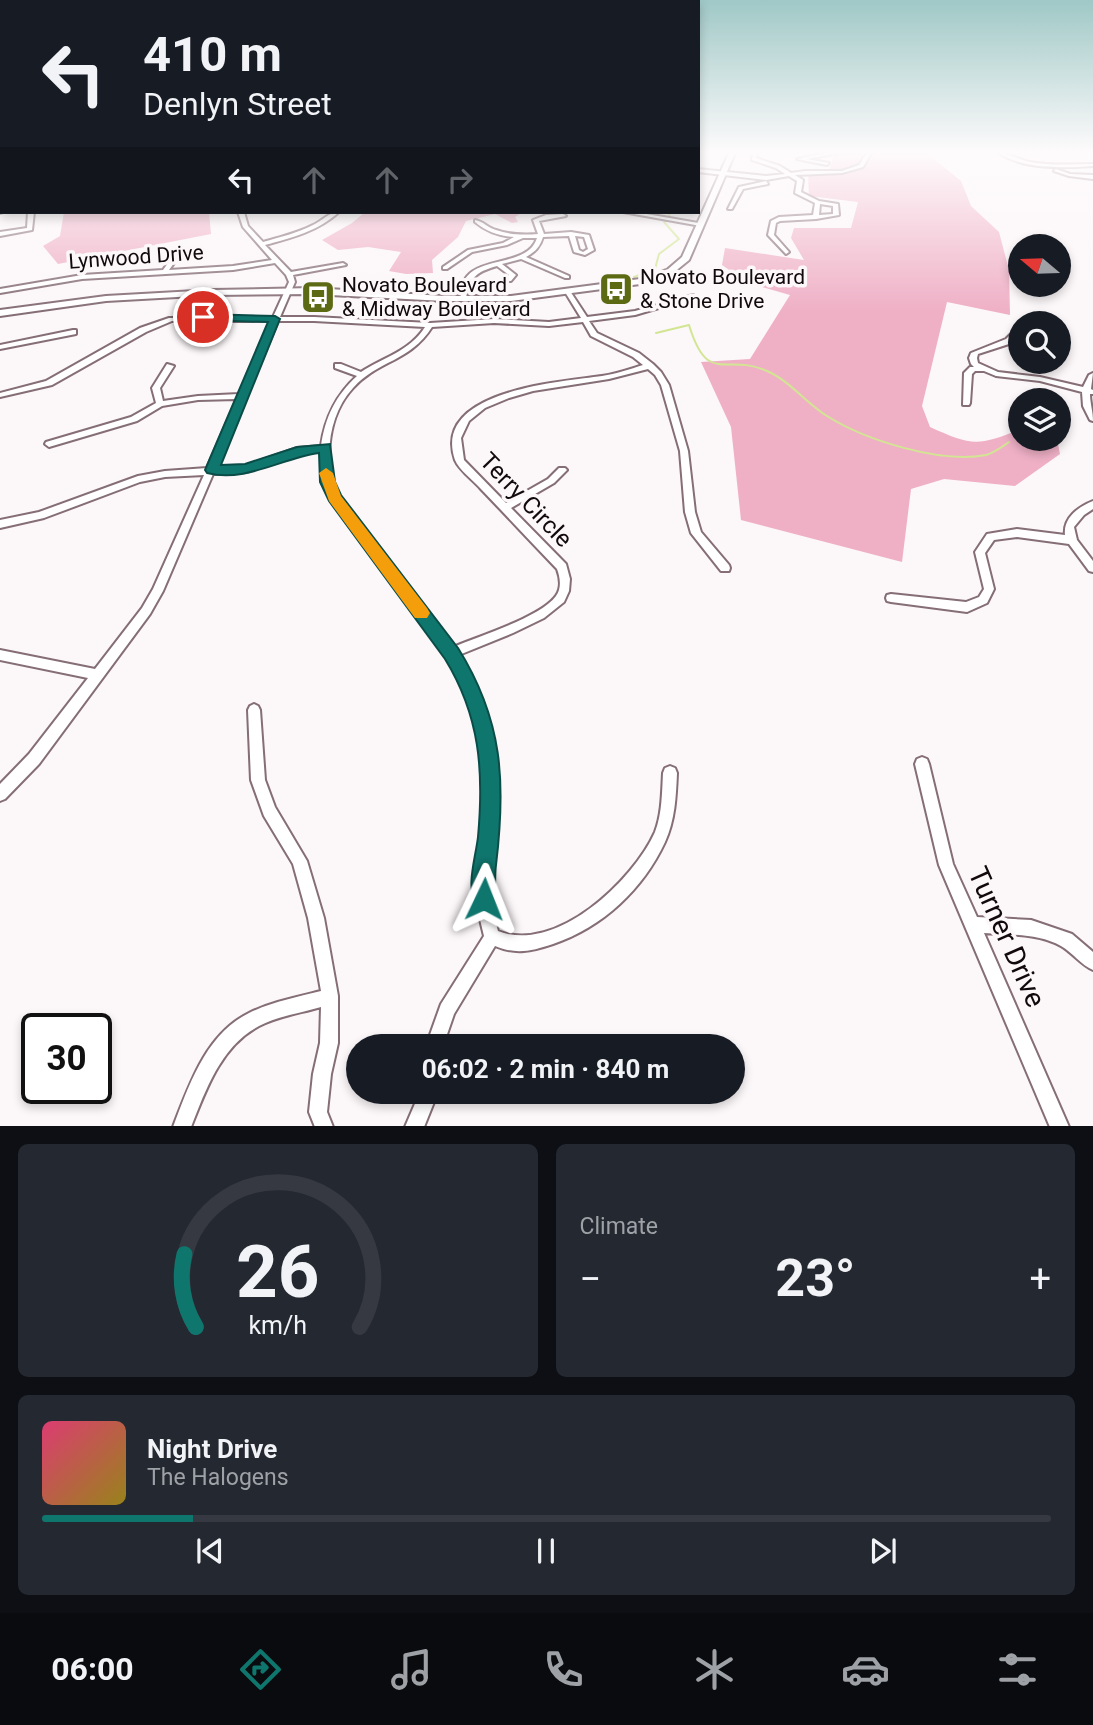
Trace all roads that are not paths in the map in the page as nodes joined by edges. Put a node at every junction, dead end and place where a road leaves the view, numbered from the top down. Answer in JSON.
{"nodes":[{"id":1,"x":709,"y":206,"type":"edge"},
{"id":2,"x":817,"y":206,"type":"edge"},
{"id":3,"x":836,"y":206,"type":"edge"},
{"id":4,"x":31,"y":214,"type":"edge"},
{"id":5,"x":241,"y":214,"type":"edge"},
{"id":6,"x":334,"y":214,"type":"edge"},
{"id":7,"x":638,"y":214,"type":"edge"},
{"id":8,"x":564,"y":216,"type":"dead end"},
{"id":9,"x":816,"y":216,"type":"junction"},
{"id":10,"x":477,"y":221,"type":"dead end"},
{"id":11,"x":701,"y":224,"type":"junction"},
{"id":12,"x":0,"y":234,"type":"edge"},
{"id":13,"x":570,"y":234,"type":"dead end"},
{"id":14,"x":524,"y":235,"type":"junction"},
{"id":15,"x":541,"y":235,"type":"junction"},
{"id":16,"x":261,"y":244,"type":"junction"},
{"id":17,"x":786,"y":252,"type":"dead end"},
{"id":18,"x":176,"y":256,"type":"dead end"},
{"id":19,"x":521,"y":257,"type":"junction"},
{"id":20,"x":275,"y":261,"type":"junction"},
{"id":21,"x":498,"y":264,"type":"junction"},
{"id":22,"x":343,"y":265,"type":"dead end"},
{"id":23,"x":445,"y":268,"type":"dead end"},
{"id":24,"x":166,"y":270,"type":"junction"},
{"id":25,"x":289,"y":274,"type":"junction"},
{"id":26,"x":567,"y":277,"type":"dead end"},
{"id":27,"x":509,"y":280,"type":"dead end"},
{"id":28,"x":0,"y":291,"type":"edge"},
{"id":29,"x":288,"y":291,"type":"junction"},
{"id":30,"x":568,"y":292,"type":"junction"},
{"id":31,"x":693,"y":297,"type":"dead end"},
{"id":32,"x":463,"y":298,"type":"junction"},
{"id":33,"x":0,"y":313,"type":"edge"},
{"id":34,"x":275,"y":319,"type":"junction"},
{"id":35,"x":585,"y":320,"type":"junction"},
{"id":36,"x":430,"y":326,"type":"junction"},
{"id":37,"x":73,"y":332,"type":"dead end"},
{"id":38,"x":1008,"y":341,"type":"edge"},
{"id":39,"x":0,"y":347,"type":"edge"},
{"id":40,"x":170,"y":366,"type":"dead end"},
{"id":41,"x":338,"y":366,"type":"dead end"},
{"id":42,"x":650,"y":366,"type":"junction"},
{"id":43,"x":983,"y":369,"type":"junction"},
{"id":44,"x":362,"y":375,"type":"junction"},
{"id":45,"x":1093,"y":375,"type":"edge"},
{"id":46,"x":1089,"y":391,"type":"edge"},
{"id":47,"x":0,"y":395,"type":"edge"},
{"id":48,"x":241,"y":396,"type":"junction"},
{"id":49,"x":966,"y":403,"type":"dead end"},
{"id":50,"x":160,"y":404,"type":"junction"},
{"id":51,"x":1093,"y":418,"type":"edge"},
{"id":52,"x":49,"y":444,"type":"dead end"},
{"id":53,"x":325,"y":447,"type":"junction"},
{"id":54,"x":212,"y":470,"type":"junction"},
{"id":55,"x":562,"y":470,"type":"dead end"},
{"id":56,"x":1093,"y":504,"type":"edge"},
{"id":57,"x":504,"y":508,"type":"junction"},
{"id":58,"x":0,"y":524,"type":"edge"},
{"id":59,"x":1071,"y":540,"type":"junction"},
{"id":60,"x":725,"y":568,"type":"dead end"},
{"id":61,"x":1093,"y":568,"type":"edge"},
{"id":62,"x":891,"y":598,"type":"dead end"},
{"id":63,"x":451,"y":653,"type":"junction"},
{"id":64,"x":0,"y":655,"type":"edge"},
{"id":65,"x":98,"y":676,"type":"junction"},
{"id":66,"x":254,"y":710,"type":"dead end"},
{"id":67,"x":922,"y":764,"type":"dead end"},
{"id":68,"x":670,"y":773,"type":"dead end"},
{"id":69,"x":0,"y":794,"type":"edge"},
{"id":70,"x":974,"y":925,"type":"junction"},
{"id":71,"x":492,"y":937,"type":"junction"},
{"id":72,"x":1093,"y":962,"type":"edge"},
{"id":73,"x":330,"y":996,"type":"junction"},
{"id":74,"x":439,"y":1034,"type":"edge"},
{"id":75,"x":424,"y":1104,"type":"edge"},
{"id":76,"x":182,"y":1126,"type":"edge"},
{"id":77,"x":324,"y":1126,"type":"edge"},
{"id":78,"x":414,"y":1126,"type":"edge"},
{"id":79,"x":1060,"y":1126,"type":"edge"}],
"edges":[{"from":1,"to":11,"type":"main road"},
{"from":2,"to":9,"type":"street"},
{"from":3,"to":9,"type":"street"},
{"from":4,"to":12,"type":"street"},
{"from":5,"to":16,"type":"street"},
{"from":6,"to":16,"type":"street"},
{"from":7,"to":11,"type":"street"},
{"from":8,"to":15,"type":"street"},
{"from":9,"to":17,"type":"street"},
{"from":10,"to":14,"type":"street"},
{"from":11,"to":30,"type":"main road"},
{"from":13,"to":15,"type":"street"},
{"from":14,"to":15,"type":"street"},
{"from":14,"to":23,"type":"street"},
{"from":15,"to":19,"type":"street"},
{"from":16,"to":20,"type":"street"},
{"from":18,"to":24,"type":"street"},
{"from":19,"to":21,"type":"street"},
{"from":19,"to":26,"type":"street"},
{"from":20,"to":24,"type":"street","name":"Lynwood Drive"},
{"from":20,"to":25,"type":"street"},
{"from":21,"to":27,"type":"street"},
{"from":21,"to":32,"type":"street"},
{"from":22,"to":25,"type":"street"},
{"from":24,"to":28,"type":"street","name":"Lynwood Drive"},
{"from":25,"to":29,"type":"street"},
{"from":29,"to":32,"type":"main road"},
{"from":29,"to":33,"type":"main road"},
{"from":29,"to":34,"type":"street"},
{"from":30,"to":32,"type":"main road"},
{"from":30,"to":35,"type":"street"},
{"from":31,"to":35,"type":"street"},
{"from":34,"to":36,"type":"street"},
{"from":34,"to":47,"type":"street"},
{"from":34,"to":48,"type":"street"},
{"from":35,"to":36,"type":"street"},
{"from":35,"to":42,"type":"street"},
{"from":36,"to":44,"type":"street"},
{"from":37,"to":39,"type":"street"},
{"from":38,"to":43,"type":"street"},
{"from":40,"to":50,"type":"street"},
{"from":41,"to":44,"type":"street"},
{"from":42,"to":57,"type":"street","name":"Terry Circle"},
{"from":42,"to":60,"type":"street"},
{"from":43,"to":46,"type":"street"},
{"from":43,"to":49,"type":"street"},
{"from":44,"to":53,"type":"street"},
{"from":45,"to":46,"type":"street"},
{"from":46,"to":51,"type":"street"},
{"from":48,"to":50,"type":"street"},
{"from":48,"to":54,"type":"street"},
{"from":50,"to":52,"type":"street"},
{"from":53,"to":54,"type":"street"},
{"from":53,"to":63,"type":"street"},
{"from":54,"to":58,"type":"street"},
{"from":54,"to":65,"type":"street"},
{"from":55,"to":57,"type":"street"},
{"from":56,"to":59,"type":"street"},
{"from":57,"to":63,"type":"street","name":"Terry Circle"},
{"from":59,"to":61,"type":"street"},
{"from":59,"to":62,"type":"street"},
{"from":63,"to":71,"type":"street"},
{"from":64,"to":65,"type":"street"},
{"from":65,"to":69,"type":"street"},
{"from":66,"to":73,"type":"street"},
{"from":67,"to":70,"type":"street","name":"Turner Drive"},
{"from":68,"to":71,"type":"street"},
{"from":70,"to":72,"type":"street"},
{"from":70,"to":79,"type":"street","name":"Turner Drive"},
{"from":71,"to":74,"type":"street"},
{"from":73,"to":76,"type":"street"},
{"from":73,"to":77,"type":"street"},
{"from":75,"to":78,"type":"street"}]}
